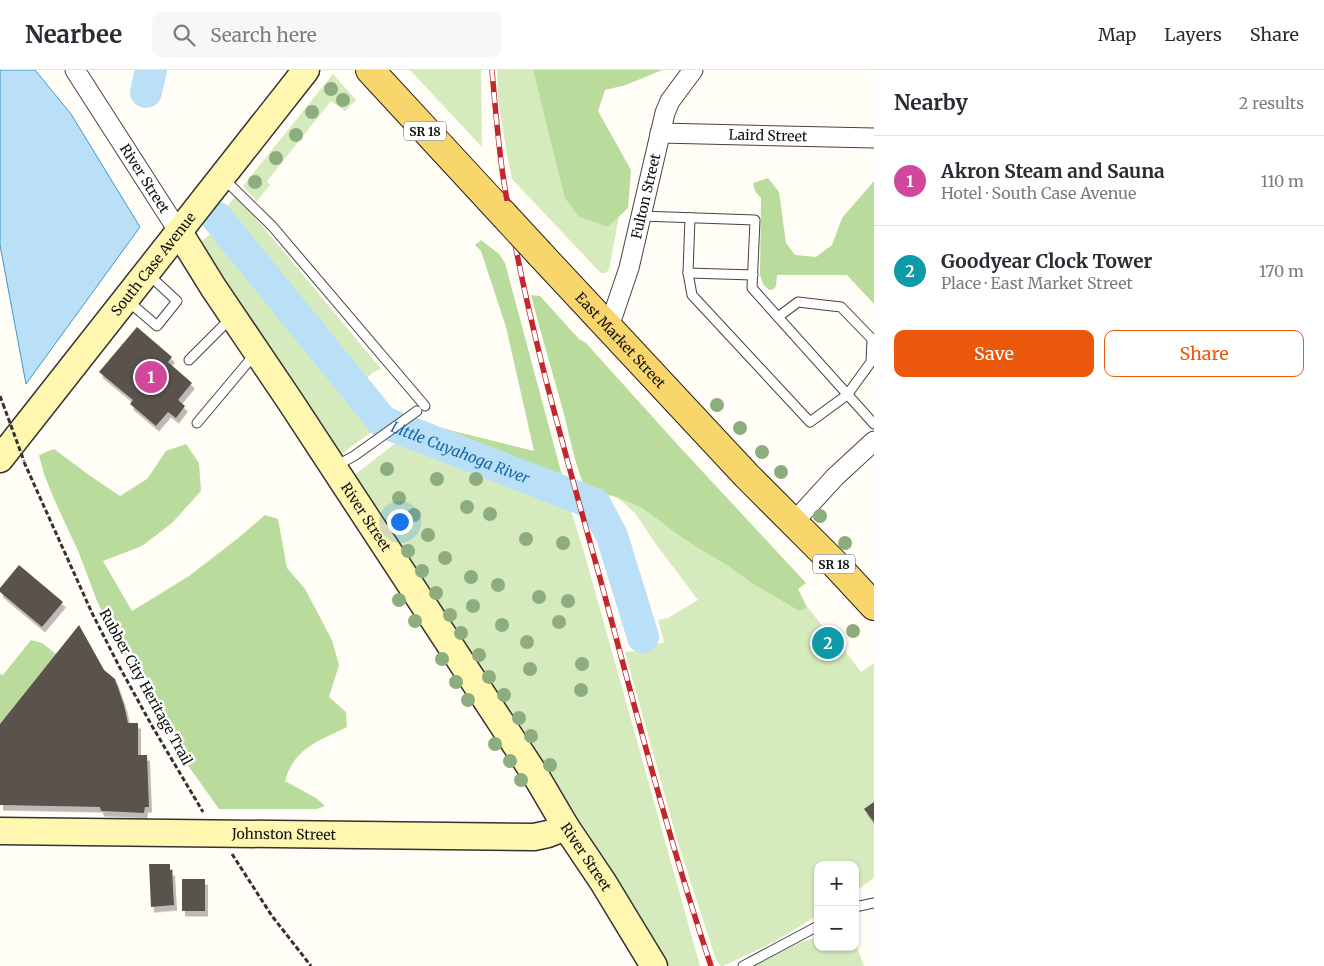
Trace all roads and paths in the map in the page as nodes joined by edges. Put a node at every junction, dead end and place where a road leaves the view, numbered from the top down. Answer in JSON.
{"nodes":[{"id":1,"x":76,"y":70,"type":"edge"},
{"id":2,"x":306,"y":70,"type":"edge"},
{"id":3,"x":370,"y":70,"type":"edge"},
{"id":4,"x":694,"y":70,"type":"edge"},
{"id":5,"x":660,"y":133,"type":"junction"},
{"id":6,"x":874,"y":138,"type":"edge"},
{"id":7,"x":220,"y":180,"type":"junction"},
{"id":8,"x":641,"y":216,"type":"junction"},
{"id":9,"x":690,"y":218,"type":"junction"},
{"id":10,"x":186,"y":223,"type":"junction"},
{"id":11,"x":147,"y":273,"type":"junction"},
{"id":12,"x":688,"y":273,"type":"junction"},
{"id":13,"x":753,"y":276,"type":"junction"},
{"id":14,"x":126,"y":300,"type":"junction"},
{"id":15,"x":233,"y":316,"type":"junction"},
{"id":16,"x":778,"y":317,"type":"junction"},
{"id":17,"x":609,"y":327,"type":"junction"},
{"id":18,"x":257,"y":352,"type":"junction"},
{"id":19,"x":189,"y":360,"type":"dead end"},
{"id":20,"x":847,"y":395,"type":"junction"},
{"id":21,"x":0,"y":396,"type":"edge"},
{"id":22,"x":426,"y":406,"type":"dead end"},
{"id":23,"x":417,"y":411,"type":"dead end"},
{"id":24,"x":197,"y":423,"type":"dead end"},
{"id":25,"x":874,"y":424,"type":"edge"},
{"id":26,"x":874,"y":441,"type":"edge"},
{"id":27,"x":12,"y":460,"type":"edge"},
{"id":28,"x":344,"y":462,"type":"junction"},
{"id":29,"x":793,"y":523,"type":"junction"},
{"id":30,"x":874,"y":606,"type":"edge"},
{"id":31,"x":566,"y":827,"type":"junction"},
{"id":32,"x":0,"y":831,"type":"edge"},
{"id":33,"x":218,"y":834,"type":"junction"},
{"id":34,"x":874,"y":903,"type":"edge"},
{"id":35,"x":859,"y":907,"type":"edge"},
{"id":36,"x":814,"y":928,"type":"edge"},
{"id":37,"x":311,"y":966,"type":"edge"},
{"id":38,"x":654,"y":966,"type":"edge"},
{"id":39,"x":743,"y":966,"type":"edge"}],
"edges":[{"from":1,"to":10,"type":"street","name":"River Street"},
{"from":2,"to":7,"type":"street","name":"South Case Avenue"},
{"from":3,"to":17,"type":"main road","name":"East Market Street","number":"SR 18","bridge":true},
{"from":4,"to":5,"type":"street","name":"Fulton Street"},
{"from":5,"to":6,"type":"street","name":"Laird Street"},
{"from":5,"to":8,"type":"street","name":"Fulton Street"},
{"from":7,"to":10,"type":"street","name":"South Case Avenue"},
{"from":7,"to":22,"type":"lane"},
{"from":8,"to":9,"type":"lane"},
{"from":8,"to":17,"type":"street","name":"Fulton Street"},
{"from":9,"to":12,"type":"lane"},
{"from":9,"to":13,"type":"lane"},
{"from":10,"to":11,"type":"street","name":"South Case Avenue"},
{"from":10,"to":15,"type":"street","name":"River Street"},
{"from":11,"to":14,"type":"street","name":"South Case Avenue"},
{"from":11,"to":14,"type":"lane"},
{"from":12,"to":13,"type":"lane"},
{"from":12,"to":20,"type":"lane"},
{"from":13,"to":16,"type":"lane"},
{"from":14,"to":27,"type":"street","name":"South Case Avenue"},
{"from":15,"to":18,"type":"street","name":"River Street"},
{"from":15,"to":19,"type":"lane"},
{"from":16,"to":20,"type":"lane"},
{"from":16,"to":20,"type":"lane"},
{"from":17,"to":29,"type":"main road","name":"East Market Street","number":"SR 18"},
{"from":18,"to":24,"type":"lane"},
{"from":18,"to":28,"type":"street","name":"River Street"},
{"from":20,"to":25,"type":"lane"},
{"from":21,"to":27,"type":"path","name":"Rubber City Heritage Trail","bridge":true},
{"from":23,"to":28,"type":"lane"},
{"from":26,"to":29,"type":"street"},
{"from":27,"to":33,"type":"path","name":"Rubber City Heritage Trail"},
{"from":28,"to":31,"type":"street","name":"River Street"},
{"from":29,"to":30,"type":"main road","name":"East Market Street","number":"SR 18"},
{"from":31,"to":33,"type":"street","name":"Johnston Street"},
{"from":31,"to":38,"type":"street","name":"River Street"},
{"from":32,"to":33,"type":"street","name":"Johnston Street"},
{"from":33,"to":37,"type":"path","name":"Rubber City Heritage Trail"},
{"from":34,"to":35,"type":"lane"},
{"from":36,"to":39,"type":"lane"}]}
